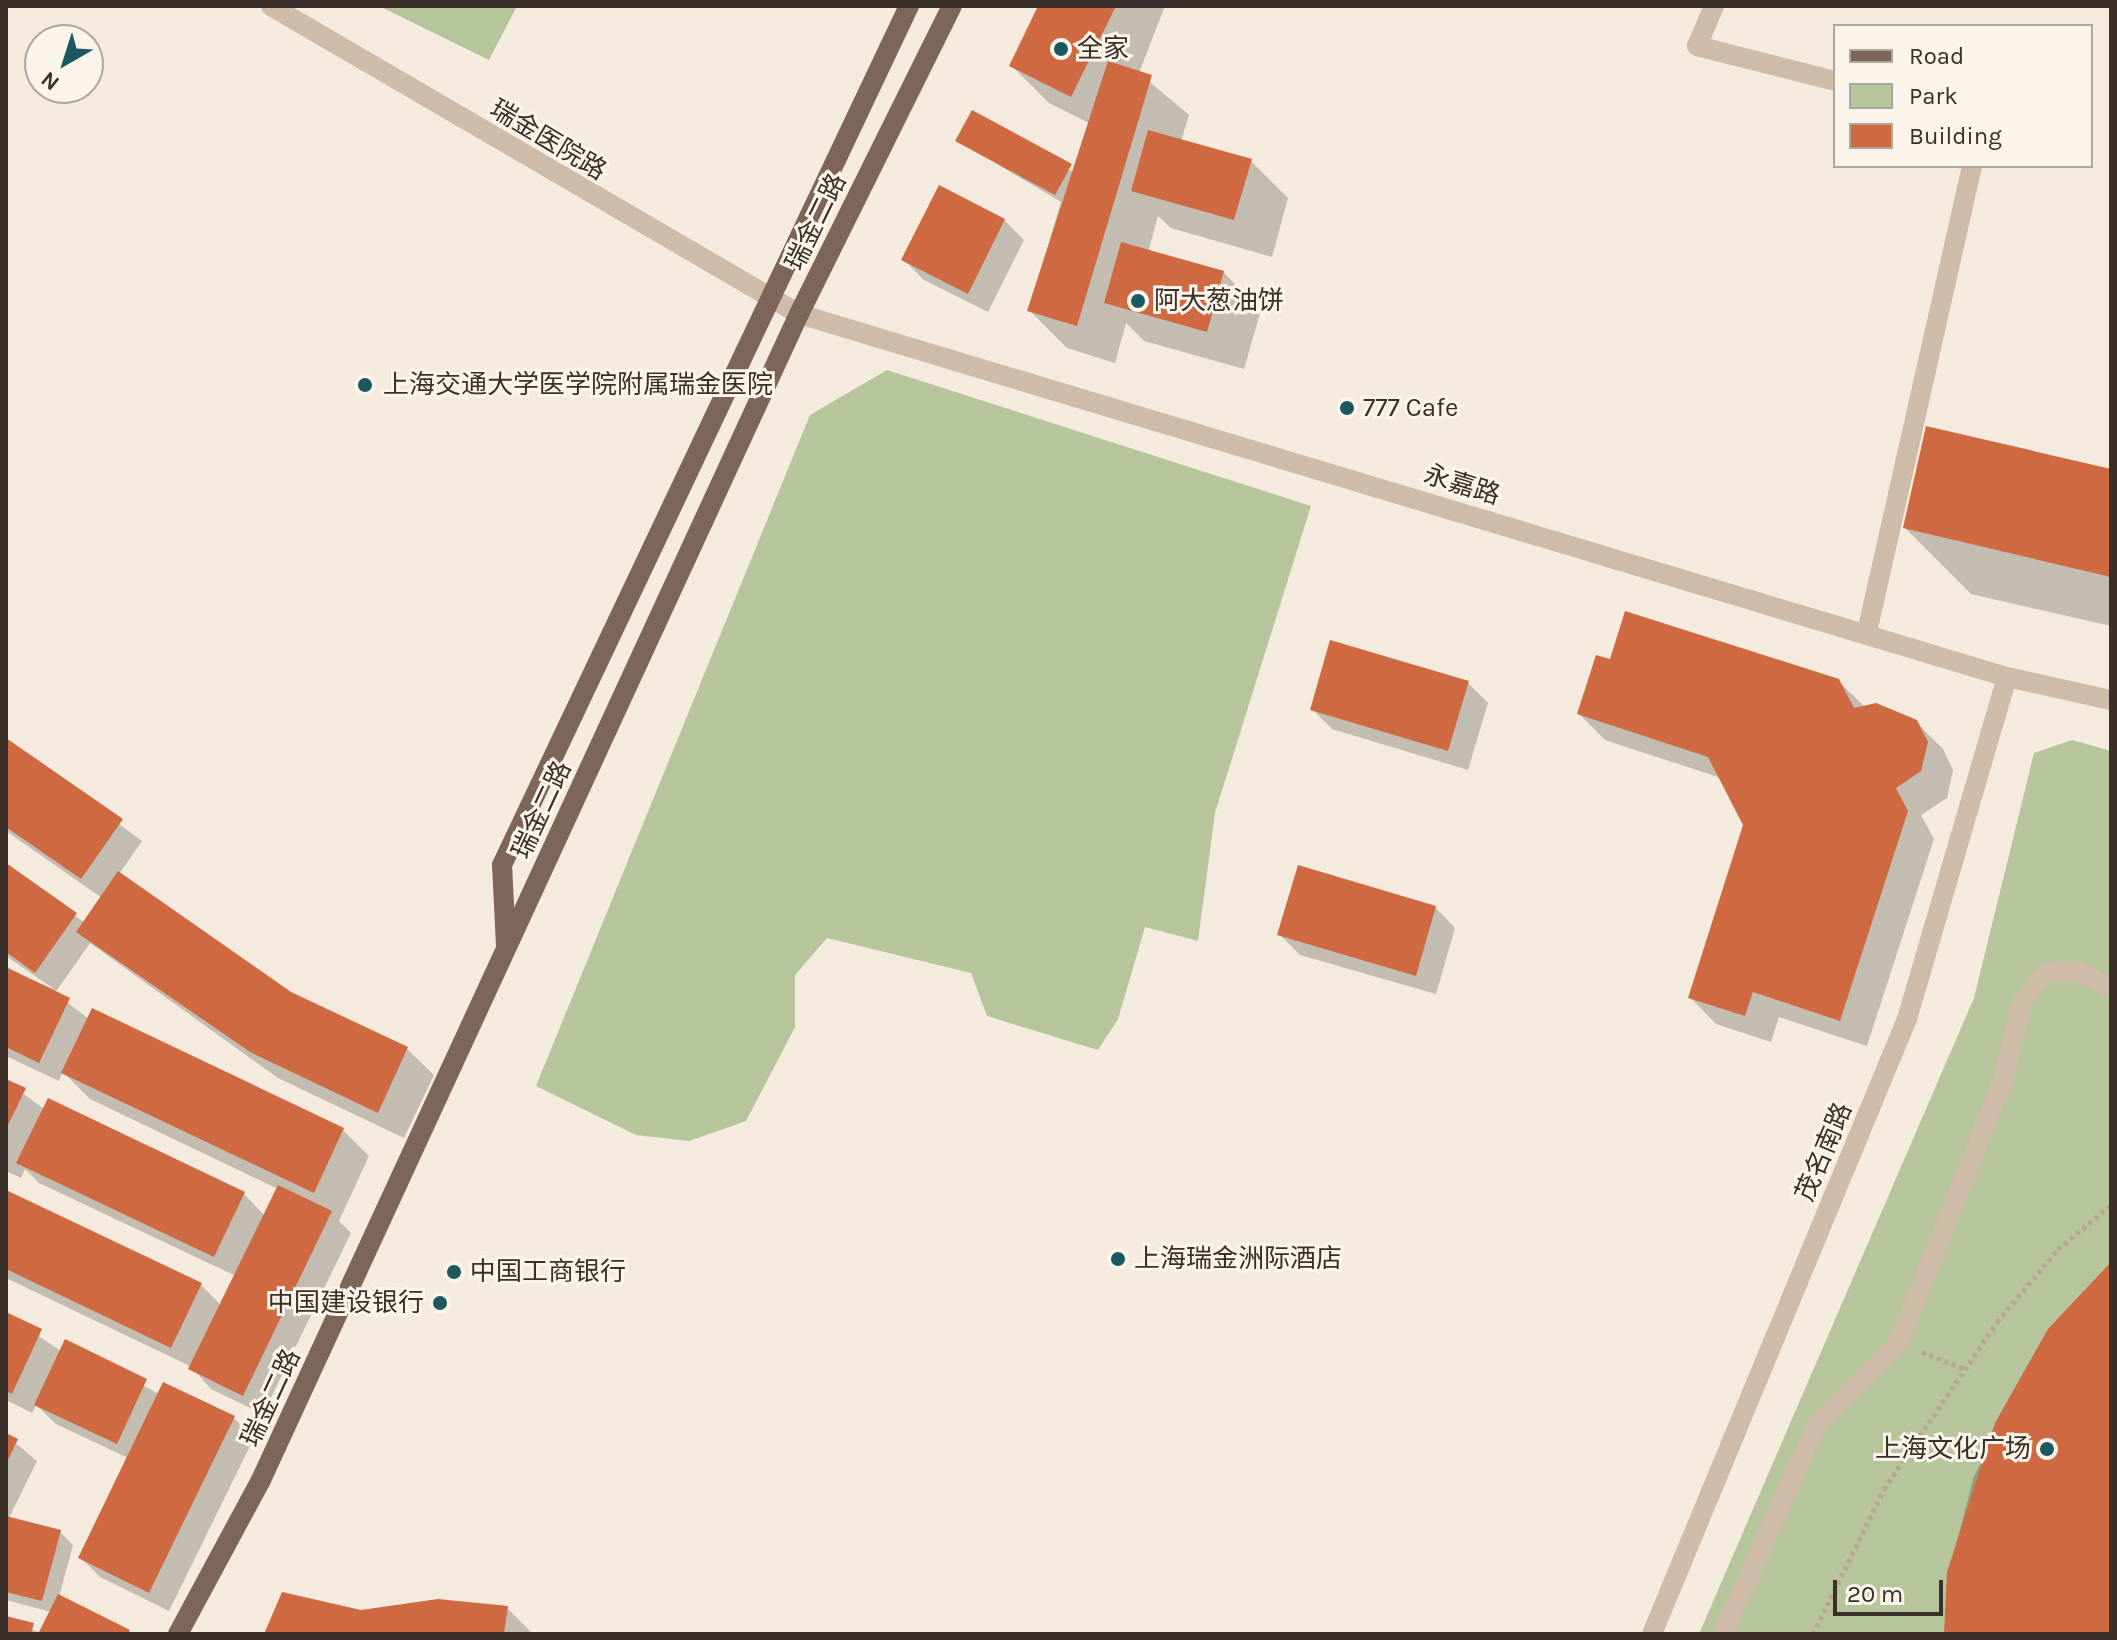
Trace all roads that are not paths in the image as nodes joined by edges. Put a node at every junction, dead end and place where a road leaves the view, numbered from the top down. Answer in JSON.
{"nodes":[{"id":1,"x":271,"y":6,"type":"edge"},
{"id":2,"x":909,"y":6,"type":"edge"},
{"id":3,"x":952,"y":6,"type":"edge"},
{"id":4,"x":1714,"y":6,"type":"edge"},
{"id":5,"x":1833,"y":80,"type":"edge"},
{"id":6,"x":1972,"y":168,"type":"edge"},
{"id":7,"x":769,"y":301,"type":"junction"},
{"id":8,"x":799,"y":314,"type":"junction"},
{"id":9,"x":1867,"y":632,"type":"junction"},
{"id":10,"x":2007,"y":677,"type":"junction"},
{"id":11,"x":2111,"y":700,"type":"edge"},
{"id":12,"x":506,"y":950,"type":"junction"},
{"id":13,"x":2111,"y":989,"type":"edge"},
{"id":14,"x":178,"y":1634,"type":"edge"},
{"id":15,"x":1652,"y":1634,"type":"edge"},
{"id":16,"x":1723,"y":1634,"type":"edge"}],
"edges":[{"from":1,"to":7,"type":"street","name":"瑞金医院路"},
{"from":2,"to":7,"type":"main road"},
{"from":3,"to":8,"type":"main road","name":"瑞金二路"},
{"from":4,"to":5,"type":"street"},
{"from":6,"to":9,"type":"street"},
{"from":7,"to":8,"type":"street","name":"瑞金医院路"},
{"from":7,"to":12,"type":"main road"},
{"from":8,"to":9,"type":"street","name":"永嘉路"},
{"from":8,"to":12,"type":"main road","name":"瑞金二路"},
{"from":9,"to":10,"type":"street","name":"永嘉路"},
{"from":10,"to":11,"type":"street","name":"永嘉路"},
{"from":10,"to":15,"type":"street","name":"茂名南路"},
{"from":12,"to":14,"type":"main road","name":"瑞金二路"},
{"from":13,"to":16,"type":"street"}]}
